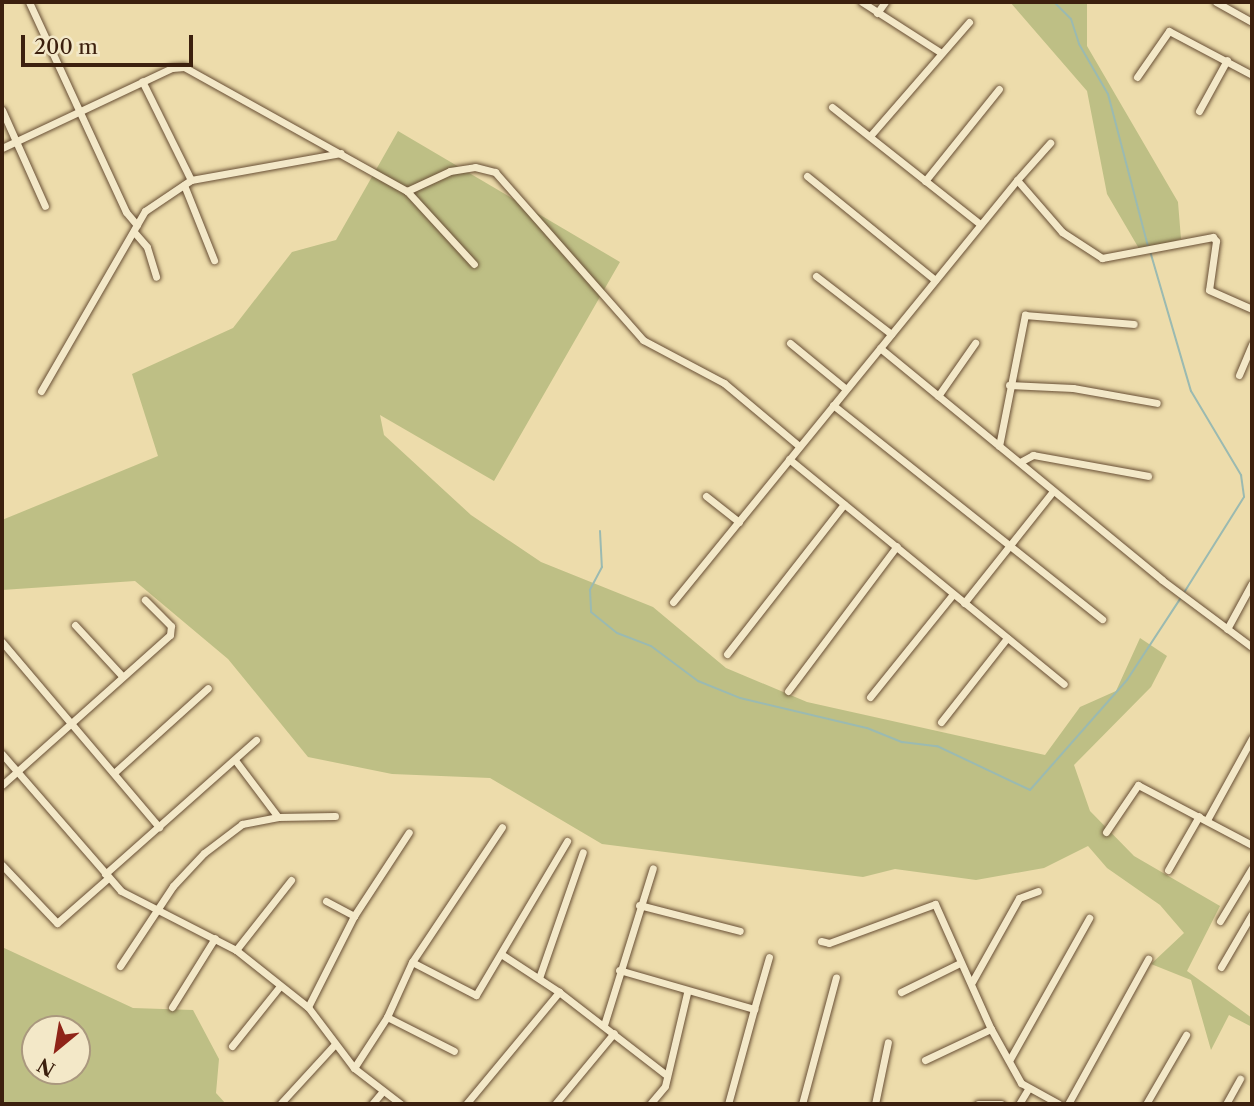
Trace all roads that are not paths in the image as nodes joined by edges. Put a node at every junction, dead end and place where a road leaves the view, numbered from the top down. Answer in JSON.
{"nodes":[{"id":1,"x":29,"y":2,"type":"edge"},
{"id":2,"x":862,"y":2,"type":"edge"},
{"id":3,"x":886,"y":2,"type":"edge"},
{"id":4,"x":1216,"y":2,"type":"edge"},
{"id":5,"x":877,"y":13,"type":"junction"},
{"id":6,"x":968,"y":22,"type":"dead end"},
{"id":7,"x":1252,"y":22,"type":"edge"},
{"id":8,"x":940,"y":52,"type":"junction"},
{"id":9,"x":1227,"y":60,"type":"junction"},
{"id":10,"x":1252,"y":75,"type":"edge"},
{"id":11,"x":1137,"y":77,"type":"dead end"},
{"id":12,"x":142,"y":81,"type":"junction"},
{"id":13,"x":999,"y":89,"type":"dead end"},
{"id":14,"x":832,"y":107,"type":"dead end"},
{"id":15,"x":2,"y":110,"type":"edge"},
{"id":16,"x":82,"y":110,"type":"junction"},
{"id":17,"x":1199,"y":111,"type":"dead end"},
{"id":18,"x":870,"y":136,"type":"junction"},
{"id":19,"x":16,"y":141,"type":"junction"},
{"id":20,"x":1050,"y":143,"type":"dead end"},
{"id":21,"x":2,"y":148,"type":"edge"},
{"id":22,"x":341,"y":153,"type":"junction"},
{"id":23,"x":807,"y":176,"type":"dead end"},
{"id":24,"x":1017,"y":180,"type":"junction"},
{"id":25,"x":925,"y":181,"type":"junction"},
{"id":26,"x":187,"y":183,"type":"junction"},
{"id":27,"x":407,"y":191,"type":"junction"},
{"id":28,"x":45,"y":206,"type":"dead end"},
{"id":29,"x":980,"y":224,"type":"junction"},
{"id":30,"x":136,"y":229,"type":"junction"},
{"id":31,"x":214,"y":260,"type":"dead end"},
{"id":32,"x":474,"y":264,"type":"dead end"},
{"id":33,"x":816,"y":276,"type":"dead end"},
{"id":34,"x":156,"y":277,"type":"dead end"},
{"id":35,"x":935,"y":280,"type":"junction"},
{"id":36,"x":1252,"y":309,"type":"edge"},
{"id":37,"x":1135,"y":324,"type":"dead end"},
{"id":38,"x":891,"y":334,"type":"junction"},
{"id":39,"x":790,"y":343,"type":"dead end"},
{"id":40,"x":975,"y":343,"type":"dead end"},
{"id":41,"x":1252,"y":344,"type":"edge"},
{"id":42,"x":880,"y":348,"type":"junction"},
{"id":43,"x":1239,"y":375,"type":"dead end"},
{"id":44,"x":1009,"y":385,"type":"junction"},
{"id":45,"x":846,"y":389,"type":"junction"},
{"id":46,"x":41,"y":391,"type":"dead end"},
{"id":47,"x":938,"y":396,"type":"junction"},
{"id":48,"x":1157,"y":404,"type":"dead end"},
{"id":49,"x":833,"y":405,"type":"junction"},
{"id":50,"x":798,"y":445,"type":"junction"},
{"id":51,"x":999,"y":446,"type":"junction"},
{"id":52,"x":789,"y":459,"type":"junction"},
{"id":53,"x":1020,"y":461,"type":"junction"},
{"id":54,"x":1148,"y":476,"type":"dead end"},
{"id":55,"x":1053,"y":491,"type":"junction"},
{"id":56,"x":706,"y":496,"type":"dead end"},
{"id":57,"x":844,"y":504,"type":"junction"},
{"id":58,"x":739,"y":522,"type":"junction"},
{"id":59,"x":897,"y":547,"type":"junction"},
{"id":60,"x":1009,"y":548,"type":"junction"},
{"id":61,"x":1252,"y":583,"type":"edge"},
{"id":62,"x":953,"y":594,"type":"junction"},
{"id":63,"x":145,"y":600,"type":"dead end"},
{"id":64,"x":673,"y":602,"type":"dead end"},
{"id":65,"x":964,"y":603,"type":"junction"},
{"id":66,"x":1101,"y":619,"type":"dead end"},
{"id":67,"x":75,"y":625,"type":"dead end"},
{"id":68,"x":1227,"y":629,"type":"junction"},
{"id":69,"x":1007,"y":638,"type":"junction"},
{"id":70,"x":2,"y":642,"type":"edge"},
{"id":71,"x":1252,"y":647,"type":"edge"},
{"id":72,"x":727,"y":654,"type":"dead end"},
{"id":73,"x":122,"y":676,"type":"junction"},
{"id":74,"x":1064,"y":684,"type":"dead end"},
{"id":75,"x":208,"y":688,"type":"dead end"},
{"id":76,"x":788,"y":691,"type":"dead end"},
{"id":77,"x":870,"y":697,"type":"dead end"},
{"id":78,"x":70,"y":722,"type":"junction"},
{"id":79,"x":941,"y":722,"type":"dead end"},
{"id":80,"x":1252,"y":738,"type":"edge"},
{"id":81,"x":256,"y":740,"type":"dead end"},
{"id":82,"x":2,"y":754,"type":"edge"},
{"id":83,"x":235,"y":760,"type":"junction"},
{"id":84,"x":17,"y":771,"type":"junction"},
{"id":85,"x":115,"y":772,"type":"junction"},
{"id":86,"x":2,"y":785,"type":"edge"},
{"id":87,"x":335,"y":816,"type":"dead end"},
{"id":88,"x":278,"y":817,"type":"junction"},
{"id":89,"x":1203,"y":818,"type":"junction"},
{"id":90,"x":159,"y":827,"type":"junction"},
{"id":91,"x":502,"y":827,"type":"dead end"},
{"id":92,"x":410,"y":832,"type":"dead end"},
{"id":93,"x":1106,"y":832,"type":"dead end"},
{"id":94,"x":567,"y":841,"type":"dead end"},
{"id":95,"x":1252,"y":845,"type":"edge"},
{"id":96,"x":583,"y":852,"type":"dead end"},
{"id":97,"x":2,"y":865,"type":"edge"},
{"id":98,"x":653,"y":868,"type":"dead end"},
{"id":99,"x":1252,"y":868,"type":"edge"},
{"id":100,"x":1168,"y":870,"type":"dead end"},
{"id":101,"x":107,"y":876,"type":"junction"},
{"id":102,"x":291,"y":880,"type":"dead end"},
{"id":103,"x":1038,"y":891,"type":"dead end"},
{"id":104,"x":326,"y":901,"type":"dead end"},
{"id":105,"x":639,"y":905,"type":"junction"},
{"id":106,"x":156,"y":911,"type":"junction"},
{"id":107,"x":1252,"y":914,"type":"edge"},
{"id":108,"x":354,"y":916,"type":"junction"},
{"id":109,"x":1089,"y":918,"type":"dead end"},
{"id":110,"x":1220,"y":922,"type":"dead end"},
{"id":111,"x":740,"y":931,"type":"dead end"},
{"id":112,"x":215,"y":938,"type":"junction"},
{"id":113,"x":821,"y":941,"type":"dead end"},
{"id":114,"x":236,"y":950,"type":"junction"},
{"id":115,"x":501,"y":954,"type":"junction"},
{"id":116,"x":769,"y":957,"type":"dead end"},
{"id":117,"x":1149,"y":959,"type":"dead end"},
{"id":118,"x":412,"y":962,"type":"junction"},
{"id":119,"x":960,"y":963,"type":"junction"},
{"id":120,"x":120,"y":966,"type":"dead end"},
{"id":121,"x":1221,"y":967,"type":"dead end"},
{"id":122,"x":619,"y":970,"type":"junction"},
{"id":123,"x":836,"y":977,"type":"dead end"},
{"id":124,"x":539,"y":978,"type":"junction"},
{"id":125,"x":972,"y":982,"type":"junction"},
{"id":126,"x":280,"y":986,"type":"junction"},
{"id":127,"x":559,"y":992,"type":"junction"},
{"id":128,"x":901,"y":992,"type":"dead end"},
{"id":129,"x":687,"y":993,"type":"junction"},
{"id":130,"x":172,"y":1007,"type":"dead end"},
{"id":131,"x":308,"y":1007,"type":"junction"},
{"id":132,"x":754,"y":1009,"type":"junction"},
{"id":133,"x":387,"y":1017,"type":"junction"},
{"id":134,"x":604,"y":1026,"type":"junction"},
{"id":135,"x":991,"y":1029,"type":"junction"},
{"id":136,"x":614,"y":1033,"type":"junction"},
{"id":137,"x":1186,"y":1035,"type":"dead end"},
{"id":138,"x":888,"y":1042,"type":"dead end"},
{"id":139,"x":334,"y":1045,"type":"junction"},
{"id":140,"x":232,"y":1046,"type":"dead end"},
{"id":141,"x":454,"y":1051,"type":"dead end"},
{"id":142,"x":1010,"y":1059,"type":"junction"},
{"id":143,"x":925,"y":1060,"type":"dead end"},
{"id":144,"x":354,"y":1068,"type":"junction"},
{"id":145,"x":665,"y":1074,"type":"junction"},
{"id":146,"x":1240,"y":1079,"type":"dead end"},
{"id":147,"x":1028,"y":1089,"type":"junction"},
{"id":148,"x":383,"y":1091,"type":"junction"},
{"id":149,"x":281,"y":1104,"type":"edge"},
{"id":150,"x":372,"y":1104,"type":"edge"},
{"id":151,"x":401,"y":1104,"type":"edge"},
{"id":152,"x":466,"y":1104,"type":"edge"},
{"id":153,"x":555,"y":1104,"type":"edge"},
{"id":154,"x":650,"y":1104,"type":"edge"},
{"id":155,"x":728,"y":1104,"type":"edge"},
{"id":156,"x":802,"y":1104,"type":"edge"},
{"id":157,"x":876,"y":1104,"type":"edge"},
{"id":158,"x":978,"y":1104,"type":"edge"},
{"id":159,"x":1001,"y":1104,"type":"edge"},
{"id":160,"x":1019,"y":1104,"type":"edge"},
{"id":161,"x":1059,"y":1104,"type":"edge"},
{"id":162,"x":1068,"y":1104,"type":"edge"},
{"id":163,"x":1146,"y":1104,"type":"edge"},
{"id":164,"x":1226,"y":1104,"type":"edge"}],
"edges":[{"from":1,"to":16,"type":"street"},
{"from":2,"to":5,"type":"street"},
{"from":3,"to":5,"type":"street"},
{"from":4,"to":7,"type":"street"},
{"from":5,"to":8,"type":"street"},
{"from":6,"to":8,"type":"street"},
{"from":8,"to":18,"type":"street"},
{"from":9,"to":10,"type":"street"},
{"from":9,"to":11,"type":"street"},
{"from":9,"to":17,"type":"street"},
{"from":12,"to":16,"type":"street"},
{"from":12,"to":22,"type":"street"},
{"from":12,"to":26,"type":"street"},
{"from":13,"to":25,"type":"street"},
{"from":14,"to":18,"type":"street"},
{"from":15,"to":19,"type":"street"},
{"from":16,"to":19,"type":"street"},
{"from":16,"to":30,"type":"street"},
{"from":18,"to":25,"type":"street"},
{"from":19,"to":21,"type":"street"},
{"from":19,"to":28,"type":"street"},
{"from":20,"to":24,"type":"street"},
{"from":22,"to":26,"type":"street"},
{"from":22,"to":27,"type":"street"},
{"from":23,"to":35,"type":"street"},
{"from":24,"to":29,"type":"street"},
{"from":24,"to":36,"type":"street"},
{"from":25,"to":29,"type":"street"},
{"from":26,"to":30,"type":"street"},
{"from":26,"to":31,"type":"street"},
{"from":27,"to":32,"type":"street"},
{"from":27,"to":50,"type":"street"},
{"from":29,"to":35,"type":"street"},
{"from":30,"to":34,"type":"street"},
{"from":30,"to":46,"type":"street"},
{"from":33,"to":38,"type":"street"},
{"from":35,"to":38,"type":"street"},
{"from":37,"to":44,"type":"street"},
{"from":38,"to":42,"type":"street"},
{"from":39,"to":45,"type":"street"},
{"from":40,"to":47,"type":"street"},
{"from":41,"to":43,"type":"street"},
{"from":42,"to":45,"type":"street"},
{"from":42,"to":47,"type":"street"},
{"from":44,"to":48,"type":"street"},
{"from":44,"to":51,"type":"street"},
{"from":45,"to":49,"type":"street"},
{"from":47,"to":51,"type":"street"},
{"from":49,"to":50,"type":"street"},
{"from":49,"to":60,"type":"street"},
{"from":50,"to":52,"type":"street"},
{"from":51,"to":53,"type":"street"},
{"from":52,"to":57,"type":"street"},
{"from":52,"to":58,"type":"street"},
{"from":53,"to":54,"type":"street"},
{"from":53,"to":55,"type":"street"},
{"from":55,"to":60,"type":"street"},
{"from":55,"to":68,"type":"street"},
{"from":56,"to":58,"type":"street"},
{"from":57,"to":59,"type":"street"},
{"from":57,"to":72,"type":"street"},
{"from":58,"to":64,"type":"street"},
{"from":59,"to":62,"type":"street"},
{"from":59,"to":76,"type":"street"},
{"from":60,"to":65,"type":"street"},
{"from":60,"to":66,"type":"street"},
{"from":61,"to":68,"type":"street"},
{"from":62,"to":65,"type":"street"},
{"from":62,"to":77,"type":"street"},
{"from":63,"to":73,"type":"street"},
{"from":65,"to":69,"type":"street"},
{"from":67,"to":73,"type":"street"},
{"from":68,"to":71,"type":"street"},
{"from":69,"to":74,"type":"street"},
{"from":69,"to":79,"type":"street"},
{"from":70,"to":78,"type":"street"},
{"from":73,"to":78,"type":"street"},
{"from":75,"to":85,"type":"street"},
{"from":78,"to":84,"type":"street"},
{"from":78,"to":85,"type":"street"},
{"from":80,"to":89,"type":"street"},
{"from":81,"to":83,"type":"street"},
{"from":82,"to":84,"type":"street"},
{"from":83,"to":88,"type":"street"},
{"from":83,"to":90,"type":"street"},
{"from":84,"to":86,"type":"street"},
{"from":84,"to":101,"type":"street"},
{"from":85,"to":90,"type":"street"},
{"from":87,"to":88,"type":"street"},
{"from":88,"to":106,"type":"street"},
{"from":89,"to":93,"type":"street"},
{"from":89,"to":95,"type":"street"},
{"from":89,"to":100,"type":"street"},
{"from":90,"to":101,"type":"street"},
{"from":91,"to":118,"type":"street"},
{"from":92,"to":108,"type":"street"},
{"from":94,"to":115,"type":"street"},
{"from":96,"to":124,"type":"street"},
{"from":97,"to":101,"type":"street"},
{"from":98,"to":105,"type":"street"},
{"from":99,"to":110,"type":"street"},
{"from":101,"to":106,"type":"street"},
{"from":102,"to":114,"type":"street"},
{"from":103,"to":125,"type":"street"},
{"from":104,"to":108,"type":"street"},
{"from":105,"to":111,"type":"street"},
{"from":105,"to":122,"type":"street"},
{"from":106,"to":112,"type":"street"},
{"from":106,"to":120,"type":"street"},
{"from":107,"to":121,"type":"street"},
{"from":108,"to":131,"type":"street"},
{"from":109,"to":142,"type":"street"},
{"from":112,"to":114,"type":"street"},
{"from":112,"to":130,"type":"street"},
{"from":113,"to":119,"type":"street"},
{"from":114,"to":126,"type":"street"},
{"from":115,"to":118,"type":"street"},
{"from":115,"to":124,"type":"street"},
{"from":116,"to":132,"type":"street"},
{"from":117,"to":162,"type":"street"},
{"from":118,"to":133,"type":"street"},
{"from":119,"to":125,"type":"street"},
{"from":119,"to":128,"type":"street"},
{"from":122,"to":129,"type":"street"},
{"from":122,"to":134,"type":"street"},
{"from":123,"to":156,"type":"street"},
{"from":124,"to":127,"type":"street"},
{"from":125,"to":135,"type":"street"},
{"from":126,"to":131,"type":"street"},
{"from":126,"to":140,"type":"street"},
{"from":127,"to":134,"type":"street"},
{"from":127,"to":152,"type":"street"},
{"from":129,"to":132,"type":"street"},
{"from":129,"to":145,"type":"street"},
{"from":131,"to":139,"type":"street"},
{"from":132,"to":155,"type":"street"},
{"from":133,"to":141,"type":"street"},
{"from":133,"to":144,"type":"street"},
{"from":134,"to":136,"type":"street"},
{"from":135,"to":142,"type":"street"},
{"from":135,"to":143,"type":"street"},
{"from":136,"to":145,"type":"street"},
{"from":136,"to":153,"type":"street"},
{"from":137,"to":163,"type":"street"},
{"from":138,"to":157,"type":"street"},
{"from":139,"to":144,"type":"street"},
{"from":139,"to":149,"type":"street"},
{"from":142,"to":147,"type":"street"},
{"from":144,"to":148,"type":"street"},
{"from":145,"to":154,"type":"street"},
{"from":146,"to":164,"type":"street"},
{"from":147,"to":160,"type":"street"},
{"from":147,"to":161,"type":"street"},
{"from":148,"to":150,"type":"street"},
{"from":148,"to":151,"type":"street"},
{"from":158,"to":159,"type":"street"}]}
